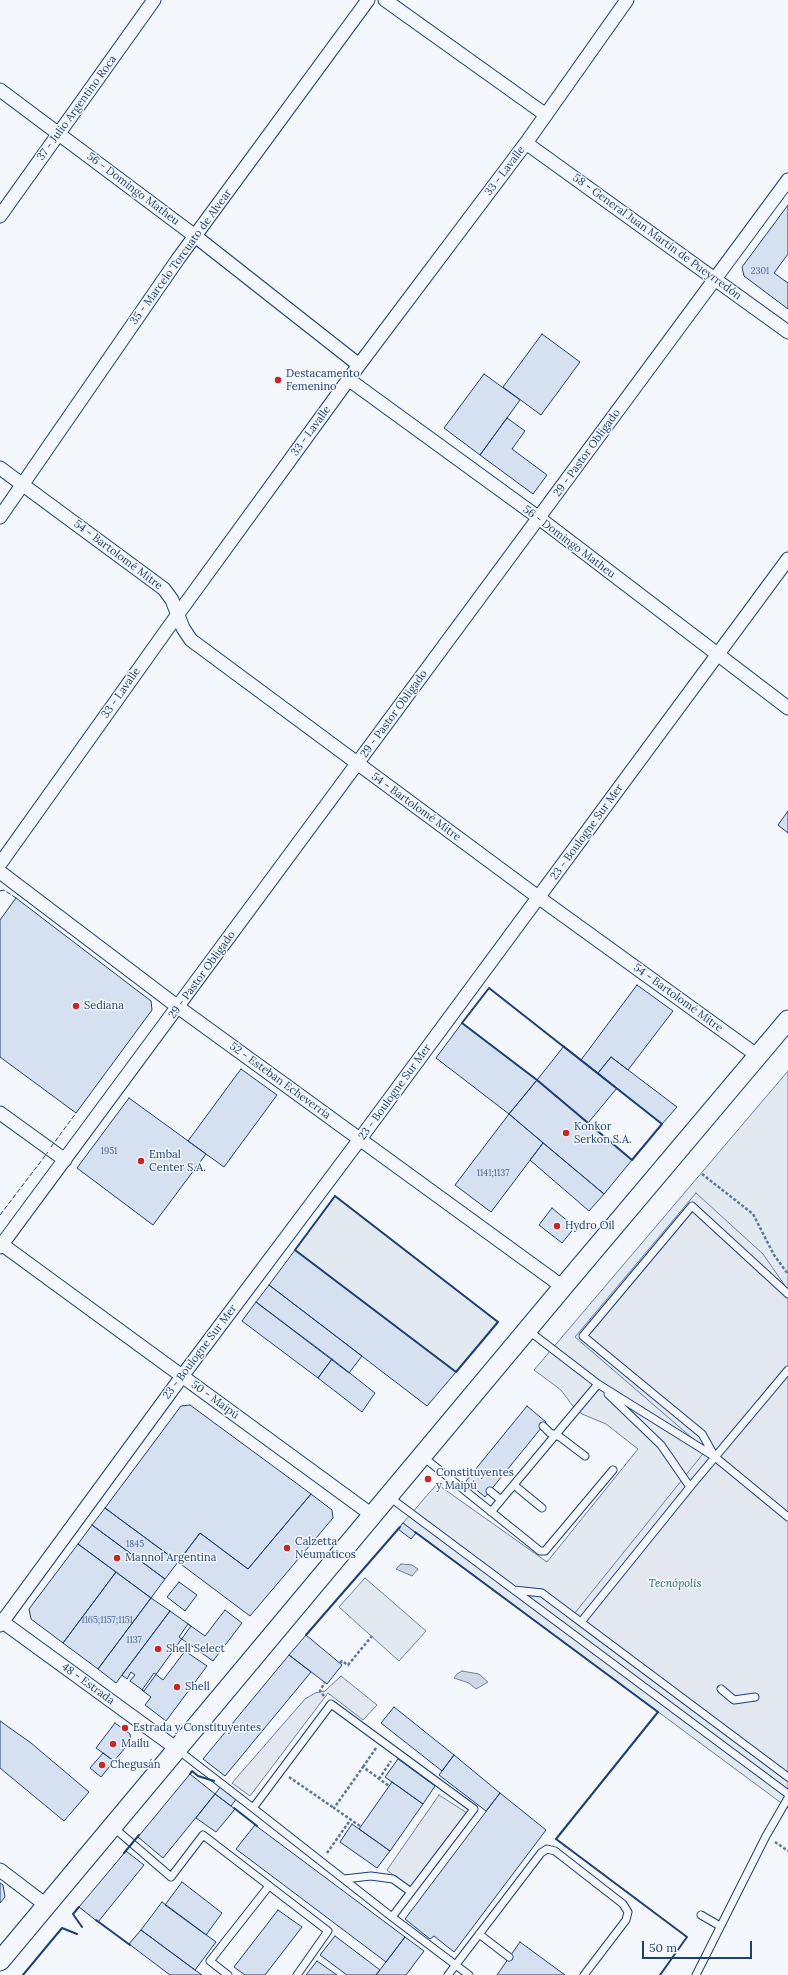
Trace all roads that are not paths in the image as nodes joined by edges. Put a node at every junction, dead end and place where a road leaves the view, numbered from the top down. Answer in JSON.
{"nodes":[{"id":1,"x":154,"y":0,"type":"edge"},
{"id":2,"x":368,"y":0,"type":"edge"},
{"id":3,"x":385,"y":0,"type":"edge"},
{"id":4,"x":627,"y":0,"type":"edge"},
{"id":5,"x":0,"y":90,"type":"edge"},
{"id":6,"x":546,"y":115,"type":"junction"},
{"id":7,"x":59,"y":133,"type":"junction"},
{"id":8,"x":526,"y":143,"type":"junction"},
{"id":9,"x":788,"y":180,"type":"edge"},
{"id":10,"x":0,"y":216,"type":"edge"},
{"id":11,"x":195,"y":236,"type":"junction"},
{"id":12,"x":716,"y":278,"type":"junction"},
{"id":13,"x":788,"y":332,"type":"edge"},
{"id":14,"x":359,"y":365,"type":"junction"},
{"id":15,"x":348,"y":380,"type":"junction"},
{"id":16,"x":0,"y":468,"type":"edge"},
{"id":17,"x":21,"y":484,"type":"junction"},
{"id":18,"x":0,"y":517,"type":"edge"},
{"id":19,"x":539,"y":518,"type":"junction"},
{"id":20,"x":788,"y":559,"type":"edge"},
{"id":21,"x":178,"y":614,"type":"junction"},
{"id":22,"x":717,"y":655,"type":"junction"},
{"id":23,"x":788,"y":708,"type":"edge"},
{"id":24,"x":357,"y":764,"type":"junction"},
{"id":25,"x":0,"y":864,"type":"edge"},
{"id":26,"x":0,"y":872,"type":"edge"},
{"id":27,"x":538,"y":897,"type":"junction"},
{"id":28,"x":178,"y":1007,"type":"junction"},
{"id":29,"x":788,"y":1020,"type":"edge"},
{"id":30,"x":758,"y":1056,"type":"junction"},
{"id":31,"x":0,"y":1112,"type":"edge"},
{"id":32,"x":360,"y":1139,"type":"junction"},
{"id":33,"x":64,"y":1160,"type":"junction"},
{"id":34,"x":1,"y":1245,"type":"edge"},
{"id":35,"x":563,"y":1287,"type":"junction"},
{"id":36,"x":788,"y":1294,"type":"edge"},
{"id":37,"x":527,"y":1329,"type":"junction"},
{"id":38,"x":788,"y":1370,"type":"edge"},
{"id":39,"x":182,"y":1375,"type":"junction"},
{"id":40,"x":598,"y":1384,"type":"junction"},
{"id":41,"x":542,"y":1426,"type":"dead end"},
{"id":42,"x":555,"y":1435,"type":"junction"},
{"id":43,"x":422,"y":1455,"type":"junction"},
{"id":44,"x":585,"y":1456,"type":"dead end"},
{"id":45,"x":715,"y":1457,"type":"junction"},
{"id":46,"x":613,"y":1470,"type":"dead end"},
{"id":47,"x":514,"y":1485,"type":"junction"},
{"id":48,"x":690,"y":1487,"type":"junction"},
{"id":49,"x":490,"y":1490,"type":"dead end"},
{"id":50,"x":388,"y":1496,"type":"junction"},
{"id":51,"x":501,"y":1500,"type":"junction"},
{"id":52,"x":542,"y":1508,"type":"dead end"},
{"id":53,"x":491,"y":1512,"type":"junction"},
{"id":54,"x":372,"y":1515,"type":"junction"},
{"id":55,"x":788,"y":1517,"type":"edge"},
{"id":56,"x":514,"y":1590,"type":"junction"},
{"id":57,"x":1,"y":1622,"type":"edge"},
{"id":58,"x":581,"y":1622,"type":"junction"},
{"id":59,"x":720,"y":1689,"type":"dead end"},
{"id":60,"x":755,"y":1697,"type":"dead end"},
{"id":61,"x":177,"y":1749,"type":"junction"},
{"id":62,"x":788,"y":1777,"type":"edge"},
{"id":63,"x":788,"y":1794,"type":"edge"},
{"id":64,"x":788,"y":1798,"type":"edge"},
{"id":65,"x":253,"y":1808,"type":"junction"},
{"id":66,"x":112,"y":1826,"type":"junction"},
{"id":67,"x":0,"y":1870,"type":"edge"},
{"id":68,"x":344,"y":1880,"type":"junction"},
{"id":69,"x":269,"y":1886,"type":"junction"},
{"id":70,"x":411,"y":1892,"type":"junction"},
{"id":71,"x":46,"y":1905,"type":"junction"},
{"id":72,"x":701,"y":1915,"type":"dead end"},
{"id":73,"x":392,"y":1917,"type":"junction"},
{"id":74,"x":720,"y":1926,"type":"junction"},
{"id":75,"x":479,"y":1934,"type":"junction"},
{"id":76,"x":510,"y":1957,"type":"dead end"},
{"id":77,"x":0,"y":1961,"type":"edge"},
{"id":78,"x":456,"y":1964,"type":"junction"},
{"id":79,"x":228,"y":1975,"type":"edge"},
{"id":80,"x":297,"y":1975,"type":"edge"},
{"id":81,"x":448,"y":1975,"type":"edge"},
{"id":82,"x":469,"y":1975,"type":"edge"},
{"id":83,"x":584,"y":1975,"type":"edge"},
{"id":84,"x":696,"y":1975,"type":"edge"}],
"edges":[{"from":1,"to":7,"type":"street","name":"37 - Julio Argentino Roca"},
{"from":2,"to":11,"type":"street","name":"35 - Marcelo Torcuato de Alvear"},
{"from":3,"to":6,"type":"street"},
{"from":4,"to":6,"type":"street","name":"33 - Lavalle"},
{"from":5,"to":7,"type":"street","name":"56 - Domingo Matheu"},
{"from":6,"to":8,"type":"street","name":"33 - Lavalle"},
{"from":7,"to":10,"type":"street","name":"37 - Julio Argentino Roca"},
{"from":7,"to":11,"type":"street","name":"56 - Domingo Matheu"},
{"from":8,"to":12,"type":"street","name":"58 - General Juan Martín de Pueyrredón"},
{"from":8,"to":14,"type":"street","name":"33 - Lavalle"},
{"from":9,"to":12,"type":"street","name":"29 - Pastor Obligado"},
{"from":11,"to":14,"type":"street","name":"56 - Domingo Matheu"},
{"from":11,"to":17,"type":"street","name":"35 - Marcelo Torcuato de Alvear"},
{"from":12,"to":13,"type":"street","name":"58 - General Juan Martín de Pueyrredón"},
{"from":12,"to":19,"type":"street","name":"29 - Pastor Obligado"},
{"from":14,"to":15,"type":"street","name":"33 - Lavalle"},
{"from":15,"to":19,"type":"street","name":"56 - Domingo Matheu"},
{"from":15,"to":21,"type":"street","name":"33 - Lavalle"},
{"from":16,"to":17,"type":"street","name":"54 - Bartolomé Mitre"},
{"from":17,"to":18,"type":"street","name":"35 - Marcelo Torcuato de Alvear"},
{"from":17,"to":21,"type":"street","name":"54 - Bartolomé Mitre"},
{"from":19,"to":22,"type":"street","name":"56 - Domingo Matheu"},
{"from":19,"to":24,"type":"street","name":"29 - Pastor Obligado"},
{"from":20,"to":22,"type":"street","name":"23 - Boulogne Sur Mer"},
{"from":21,"to":24,"type":"street","name":"54 - Bartolomé Mitre"},
{"from":21,"to":25,"type":"street","name":"33 - Lavalle"},
{"from":22,"to":23,"type":"street","name":"56 - Domingo Matheu"},
{"from":22,"to":27,"type":"street","name":"23 - Boulogne Sur Mer"},
{"from":24,"to":27,"type":"street","name":"54 - Bartolomé Mitre"},
{"from":24,"to":28,"type":"street","name":"29 - Pastor Obligado"},
{"from":26,"to":28,"type":"street","name":"52 - Esteban Echeverría"},
{"from":27,"to":30,"type":"street","name":"54 - Bartolomé Mitre"},
{"from":27,"to":32,"type":"street","name":"23 - Boulogne Sur Mer"},
{"from":28,"to":32,"type":"street","name":"52 - Esteban Echeverría"},
{"from":28,"to":33,"type":"street","name":"29 - Pastor Obligado"},
{"from":29,"to":30,"type":"main road"},
{"from":30,"to":35,"type":"main road"},
{"from":31,"to":33,"type":"street"},
{"from":32,"to":35,"type":"street","name":"52 - Esteban Echeverría"},
{"from":32,"to":39,"type":"street","name":"23 - Boulogne Sur Mer"},
{"from":33,"to":34,"type":"street","name":"29 - Pastor Obligado"},
{"from":34,"to":39,"type":"street","name":"50 - Maipú"},
{"from":35,"to":37,"type":"main road"},
{"from":36,"to":45,"type":"lane"},
{"from":37,"to":40,"type":"lane"},
{"from":37,"to":43,"type":"main road"},
{"from":38,"to":45,"type":"lane"},
{"from":39,"to":54,"type":"street","name":"50 - Maipú"},
{"from":39,"to":57,"type":"street","name":"23 - Boulogne Sur Mer"},
{"from":40,"to":42,"type":"lane"},
{"from":40,"to":45,"type":"lane"},
{"from":40,"to":48,"type":"lane"},
{"from":41,"to":42,"type":"lane"},
{"from":42,"to":44,"type":"lane"},
{"from":42,"to":47,"type":"lane"},
{"from":43,"to":50,"type":"main road"},
{"from":43,"to":53,"type":"lane"},
{"from":45,"to":48,"type":"lane"},
{"from":45,"to":55,"type":"lane"},
{"from":46,"to":53,"type":"lane"},
{"from":47,"to":51,"type":"lane"},
{"from":47,"to":52,"type":"lane"},
{"from":48,"to":58,"type":"lane"},
{"from":49,"to":51,"type":"lane"},
{"from":50,"to":54,"type":"main road"},
{"from":50,"to":56,"type":"lane"},
{"from":51,"to":53,"type":"lane"},
{"from":54,"to":61,"type":"main road"},
{"from":56,"to":58,"type":"lane"},
{"from":56,"to":63,"type":"lane"},
{"from":57,"to":61,"type":"street","name":"48 - Estrada"},
{"from":58,"to":62,"type":"lane"},
{"from":59,"to":60,"type":"lane"},
{"from":61,"to":65,"type":"lane"},
{"from":61,"to":66,"type":"main road"},
{"from":64,"to":74,"type":"lane"},
{"from":65,"to":68,"type":"lane"},
{"from":65,"to":70,"type":"lane"},
{"from":66,"to":69,"type":"lane"},
{"from":66,"to":71,"type":"main road"},
{"from":67,"to":71,"type":"street"},
{"from":68,"to":70,"type":"lane"},
{"from":68,"to":73,"type":"lane"},
{"from":69,"to":79,"type":"lane"},
{"from":69,"to":80,"type":"lane"},
{"from":70,"to":73,"type":"lane"},
{"from":71,"to":77,"type":"main road"},
{"from":72,"to":74,"type":"lane"},
{"from":73,"to":78,"type":"lane"},
{"from":74,"to":84,"type":"lane"},
{"from":75,"to":76,"type":"lane"},
{"from":75,"to":78,"type":"lane"},
{"from":75,"to":83,"type":"lane"},
{"from":78,"to":81,"type":"lane"},
{"from":78,"to":82,"type":"lane"}]}
